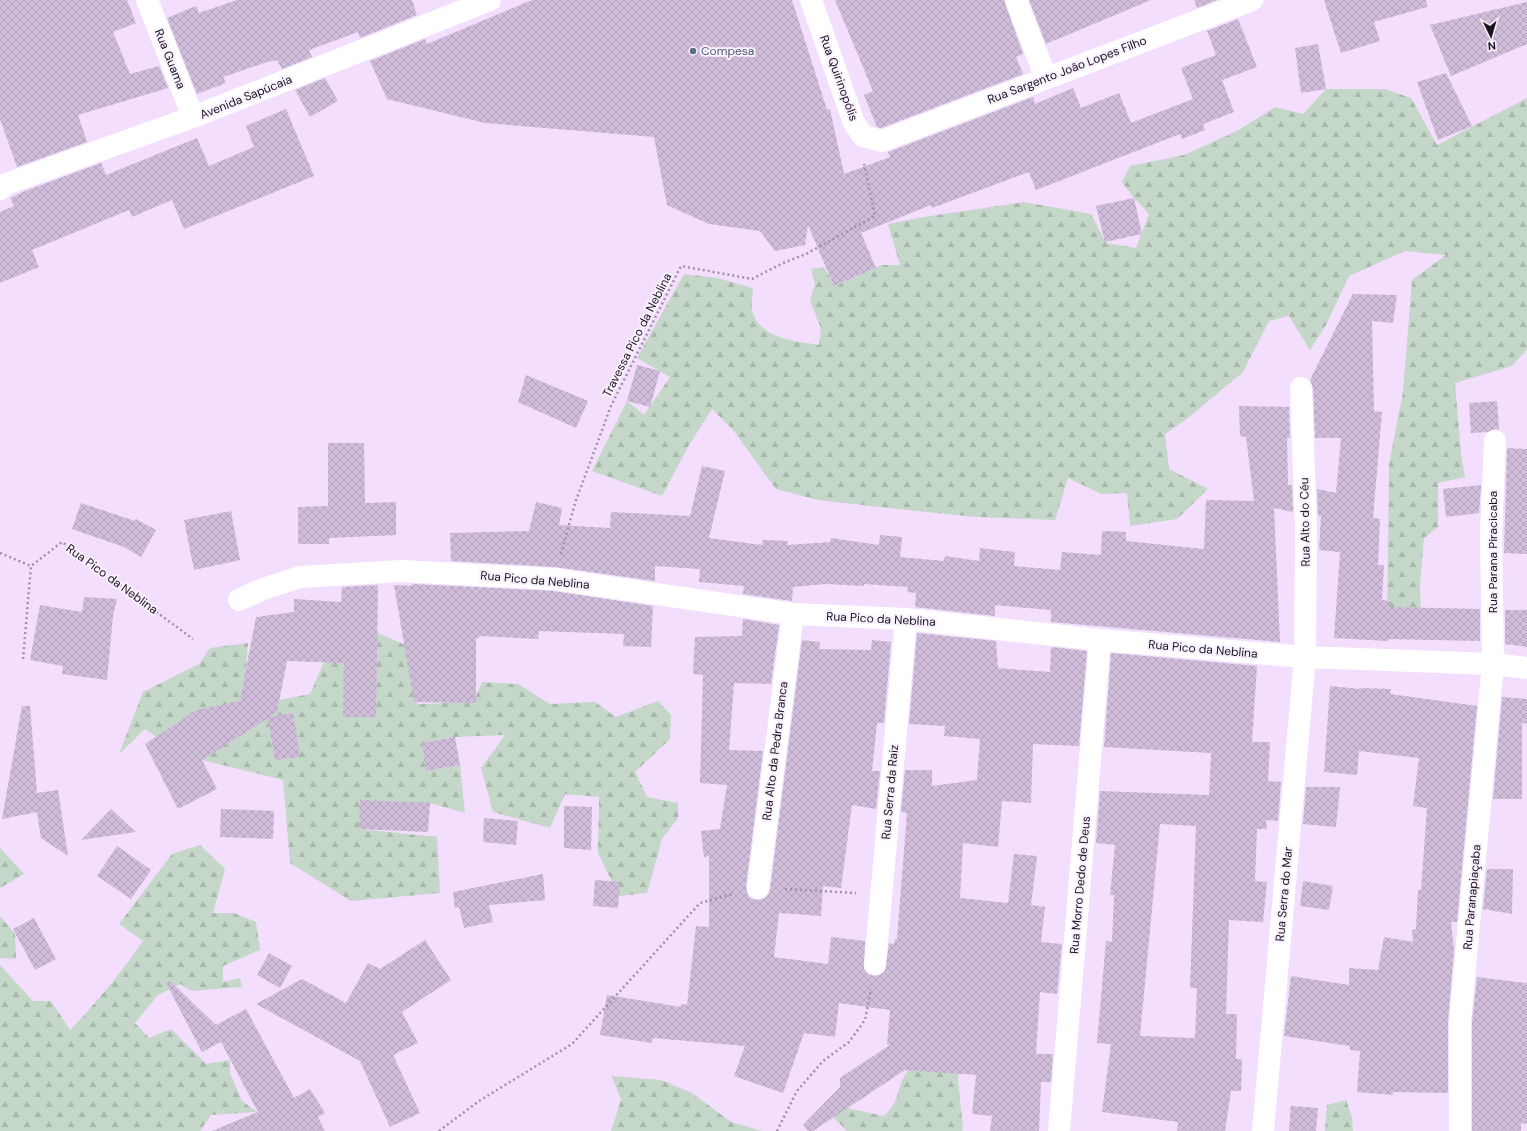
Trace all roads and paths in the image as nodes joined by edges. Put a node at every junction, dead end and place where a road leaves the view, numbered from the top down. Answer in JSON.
{"nodes":[{"id":1,"x":147,"y":0,"type":"edge"},
{"id":2,"x":490,"y":0,"type":"edge"},
{"id":3,"x":811,"y":0,"type":"edge"},
{"id":4,"x":1016,"y":0,"type":"edge"},
{"id":5,"x":1241,"y":2,"type":"edge"},
{"id":6,"x":1046,"y":78,"type":"junction"},
{"id":7,"x":193,"y":117,"type":"junction"},
{"id":8,"x":882,"y":141,"type":"junction"},
{"id":9,"x":2,"y":181,"type":"edge"},
{"id":10,"x":1301,"y":388,"type":"dead end"},
{"id":11,"x":1495,"y":441,"type":"dead end"},
{"id":12,"x":0,"y":553,"type":"edge"},
{"id":13,"x":31,"y":566,"type":"junction"},
{"id":14,"x":554,"y":579,"type":"junction"},
{"id":15,"x":240,"y":600,"type":"dead end"},
{"id":16,"x":793,"y":614,"type":"junction"},
{"id":17,"x":906,"y":619,"type":"junction"},
{"id":18,"x":193,"y":639,"type":"dead end"},
{"id":19,"x":1100,"y":640,"type":"junction"},
{"id":20,"x":1305,"y":657,"type":"junction"},
{"id":21,"x":23,"y":659,"type":"dead end"},
{"id":22,"x":1493,"y":664,"type":"junction"},
{"id":23,"x":1527,"y":668,"type":"edge"},
{"id":24,"x":758,"y":888,"type":"junction"},
{"id":25,"x":880,"y":895,"type":"junction"},
{"id":26,"x":875,"y":964,"type":"joint"},
{"id":27,"x":439,"y":1131,"type":"edge"},
{"id":28,"x":777,"y":1131,"type":"edge"},
{"id":29,"x":1059,"y":1131,"type":"edge"},
{"id":30,"x":1263,"y":1131,"type":"edge"},
{"id":31,"x":1460,"y":1131,"type":"edge"}],
"edges":[{"from":1,"to":7,"type":"street","name":"Rua Guama"},
{"from":2,"to":7,"type":"street","name":"Avenida Sapúcaia"},
{"from":3,"to":8,"type":"street","name":"Rua Quirinopólis"},
{"from":4,"to":6,"type":"street"},
{"from":5,"to":6,"type":"street","name":"Rua Sargento João Lopes Filho"},
{"from":6,"to":8,"type":"street","name":"Rua Sargento João Lopes Filho"},
{"from":7,"to":9,"type":"street","name":"Avenida Sapúcaia"},
{"from":8,"to":14,"type":"path","name":"Travessa Pico da Neblina"},
{"from":10,"to":20,"type":"street","name":"Rua Alto do Céu"},
{"from":11,"to":22,"type":"street","name":"Rua Parana Piracicaba"},
{"from":12,"to":13,"type":"path"},
{"from":13,"to":18,"type":"path","name":"Rua Pico da Neblina"},
{"from":13,"to":21,"type":"path"},
{"from":14,"to":15,"type":"street","name":"Rua Pico da Neblina"},
{"from":14,"to":16,"type":"street","name":"Rua Pico da Neblina"},
{"from":16,"to":17,"type":"street","name":"Rua Pico da Neblina"},
{"from":16,"to":24,"type":"street","name":"Rua Alto da Pedra Branca"},
{"from":17,"to":19,"type":"street","name":"Rua Pico da Neblina"},
{"from":17,"to":25,"type":"street","name":"Rua Serra da Raiz"},
{"from":19,"to":20,"type":"street","name":"Rua Pico da Neblina"},
{"from":19,"to":29,"type":"street","name":"Rua Morro Dedo de Deus"},
{"from":20,"to":22,"type":"street","name":"Rua Pico da Neblina"},
{"from":20,"to":30,"type":"street","name":"Rua Serra do Mar"},
{"from":22,"to":23,"type":"street","name":"Rua Pico da Neblina"},
{"from":22,"to":31,"type":"street","name":"Rua Paranapiaçaba"},
{"from":24,"to":25,"type":"path"},
{"from":24,"to":27,"type":"path"},
{"from":25,"to":26,"type":"street","name":"Rua Serra da Raiz"},
{"from":26,"to":28,"type":"path"}]}
